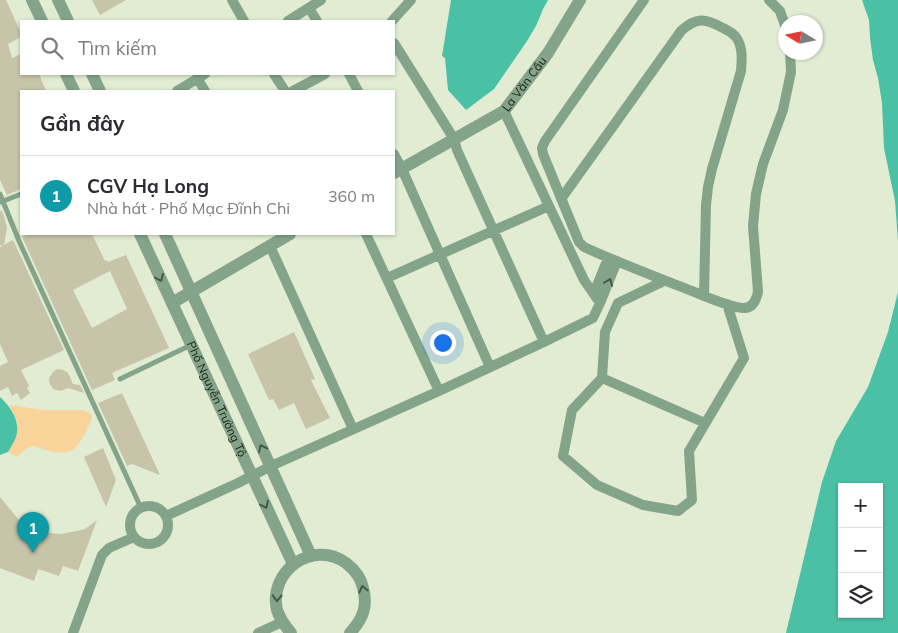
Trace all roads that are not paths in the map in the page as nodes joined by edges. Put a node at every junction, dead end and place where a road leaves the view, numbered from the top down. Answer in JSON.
{"nodes":[{"id":1,"x":32,"y":0,"type":"edge"},
{"id":2,"x":58,"y":0,"type":"edge"},
{"id":3,"x":232,"y":0,"type":"edge"},
{"id":4,"x":321,"y":0,"type":"edge"},
{"id":5,"x":411,"y":0,"type":"edge"},
{"id":6,"x":580,"y":0,"type":"edge"},
{"id":7,"x":644,"y":0,"type":"edge"},
{"id":8,"x":769,"y":0,"type":"edge"},
{"id":9,"x":309,"y":8,"type":"junction"},
{"id":10,"x":781,"y":15,"type":"edge"},
{"id":11,"x":42,"y":20,"type":"edge"},
{"id":12,"x":68,"y":20,"type":"edge"},
{"id":13,"x":243,"y":20,"type":"edge"},
{"id":14,"x":290,"y":20,"type":"edge"},
{"id":15,"x":316,"y":20,"type":"edge"},
{"id":16,"x":393,"y":20,"type":"edge"},
{"id":17,"x":395,"y":44,"type":"edge"},
{"id":18,"x":790,"y":60,"type":"edge"},
{"id":19,"x":66,"y":75,"type":"edge"},
{"id":20,"x":92,"y":75,"type":"edge"},
{"id":21,"x":275,"y":75,"type":"edge"},
{"id":22,"x":323,"y":75,"type":"edge"},
{"id":23,"x":350,"y":75,"type":"edge"},
{"id":24,"x":201,"y":76,"type":"edge"},
{"id":25,"x":74,"y":90,"type":"edge"},
{"id":26,"x":100,"y":90,"type":"edge"},
{"id":27,"x":179,"y":90,"type":"edge"},
{"id":28,"x":205,"y":90,"type":"edge"},
{"id":29,"x":284,"y":90,"type":"edge"},
{"id":30,"x":295,"y":90,"type":"edge"},
{"id":31,"x":357,"y":90,"type":"edge"},
{"id":32,"x":504,"y":111,"type":"junction"},
{"id":33,"x":454,"y":139,"type":"junction"},
{"id":34,"x":395,"y":158,"type":"edge"},
{"id":35,"x":398,"y":171,"type":"edge"},
{"id":36,"x":0,"y":194,"type":"edge"},
{"id":37,"x":20,"y":194,"type":"edge"},
{"id":38,"x":560,"y":199,"type":"junction"},
{"id":39,"x":1,"y":201,"type":"edge"},
{"id":40,"x":550,"y":206,"type":"junction"},
{"id":41,"x":494,"y":231,"type":"junction"},
{"id":42,"x":140,"y":235,"type":"edge"},
{"id":43,"x":165,"y":235,"type":"edge"},
{"id":44,"x":287,"y":235,"type":"edge"},
{"id":45,"x":366,"y":235,"type":"edge"},
{"id":46,"x":270,"y":246,"type":"junction"},
{"id":47,"x":440,"y":255,"type":"junction"},
{"id":48,"x":612,"y":260,"type":"junction"},
{"id":49,"x":386,"y":278,"type":"junction"},
{"id":50,"x":664,"y":280,"type":"junction"},
{"id":51,"x":191,"y":292,"type":"junction"},
{"id":52,"x":594,"y":293,"type":"junction"},
{"id":53,"x":704,"y":296,"type":"junction"},
{"id":54,"x":172,"y":302,"type":"junction"},
{"id":55,"x":600,"y":303,"type":"junction"},
{"id":56,"x":727,"y":304,"type":"junction"},
{"id":57,"x":544,"y":342,"type":"junction"},
{"id":58,"x":191,"y":345,"type":"junction"},
{"id":59,"x":490,"y":367,"type":"junction"},
{"id":60,"x":602,"y":378,"type":"junction"},
{"id":61,"x":120,"y":379,"type":"dead end"},
{"id":62,"x":439,"y":390,"type":"junction"},
{"id":63,"x":705,"y":423,"type":"junction"},
{"id":64,"x":353,"y":429,"type":"junction"},
{"id":65,"x":271,"y":466,"type":"junction"},
{"id":66,"x":252,"y":476,"type":"junction"},
{"id":67,"x":141,"y":508,"type":"junction"},
{"id":68,"x":166,"y":516,"type":"junction"},
{"id":69,"x":134,"y":537,"type":"junction"},
{"id":70,"x":312,"y":556,"type":"junction"},
{"id":71,"x":293,"y":564,"type":"junction"},
{"id":72,"x":282,"y":622,"type":"junction"},
{"id":73,"x":72,"y":633,"type":"edge"},
{"id":74,"x":258,"y":633,"type":"edge"},
{"id":75,"x":291,"y":633,"type":"edge"},
{"id":76,"x":350,"y":633,"type":"edge"}],
"edges":[{"from":1,"to":11,"type":"street"},
{"from":2,"to":12,"type":"street"},
{"from":3,"to":13,"type":"street"},
{"from":4,"to":9,"type":"street"},
{"from":5,"to":16,"type":"street"},
{"from":6,"to":32,"type":"street","name":"La Văn Cầu"},
{"from":7,"to":38,"type":"street"},
{"from":8,"to":10,"type":"street"},
{"from":9,"to":14,"type":"street"},
{"from":9,"to":15,"type":"street"},
{"from":17,"to":33,"type":"street"},
{"from":18,"to":56,"type":"street"},
{"from":19,"to":25,"type":"street"},
{"from":20,"to":26,"type":"street"},
{"from":21,"to":29,"type":"street"},
{"from":22,"to":30,"type":"street"},
{"from":23,"to":31,"type":"street"},
{"from":24,"to":27,"type":"street"},
{"from":24,"to":28,"type":"street"},
{"from":32,"to":33,"type":"street","name":"La Văn Cầu"},
{"from":32,"to":40,"type":"street"},
{"from":33,"to":35,"type":"street","name":"La Văn Cầu"},
{"from":33,"to":41,"type":"street"},
{"from":34,"to":35,"type":"street"},
{"from":35,"to":47,"type":"street"},
{"from":36,"to":39,"type":"lane"},
{"from":37,"to":39,"type":"lane"},
{"from":38,"to":48,"type":"street"},
{"from":38,"to":53,"type":"street"},
{"from":39,"to":67,"type":"lane"},
{"from":40,"to":41,"type":"street"},
{"from":40,"to":52,"type":"street"},
{"from":41,"to":47,"type":"street"},
{"from":41,"to":57,"type":"street"},
{"from":42,"to":54,"type":"street","name":"Phố Nguyễn Trường Tộ","one_way":true},
{"from":43,"to":51,"type":"street","name":"Phố Nguyễn Trường Tộ"},
{"from":44,"to":46,"type":"street"},
{"from":45,"to":49,"type":"street"},
{"from":46,"to":51,"type":"street"},
{"from":46,"to":64,"type":"street"},
{"from":47,"to":49,"type":"street"},
{"from":47,"to":59,"type":"street"},
{"from":48,"to":50,"type":"street"},
{"from":48,"to":52,"type":"street"},
{"from":55,"to":48,"type":"street","one_way":true},
{"from":49,"to":62,"type":"street"},
{"from":50,"to":53,"type":"street"},
{"from":50,"to":60,"type":"street"},
{"from":51,"to":54,"type":"street"},
{"from":65,"to":51,"type":"street","name":"Phố Nguyễn Trường Tộ","one_way":true},
{"from":52,"to":55,"type":"street"},
{"from":53,"to":56,"type":"street"},
{"from":54,"to":58,"type":"street","name":"Phố Nguyễn Trường Tộ"},
{"from":55,"to":57,"type":"street"},
{"from":56,"to":63,"type":"street"},
{"from":57,"to":59,"type":"street"},
{"from":58,"to":61,"type":"lane"},
{"from":58,"to":66,"type":"street","name":"Phố Nguyễn Trường Tộ"},
{"from":59,"to":62,"type":"street"},
{"from":60,"to":63,"type":"street"},
{"from":60,"to":63,"type":"street"},
{"from":62,"to":64,"type":"street"},
{"from":64,"to":65,"type":"street"},
{"from":65,"to":66,"type":"street"},
{"from":65,"to":70,"type":"street","name":"Phố Nguyễn Trường Tộ"},
{"from":66,"to":68,"type":"street"},
{"from":66,"to":71,"type":"street","name":"Phố Nguyễn Trường Tộ","one_way":true},
{"from":67,"to":68,"type":"street"},
{"from":67,"to":69,"type":"street"},
{"from":68,"to":69,"type":"street"},
{"from":69,"to":73,"type":"street"},
{"from":70,"to":71,"type":"street"},
{"from":76,"to":70,"type":"street","one_way":true},
{"from":71,"to":72,"type":"street","one_way":true},
{"from":72,"to":74,"type":"street"},
{"from":72,"to":75,"type":"street"}]}
